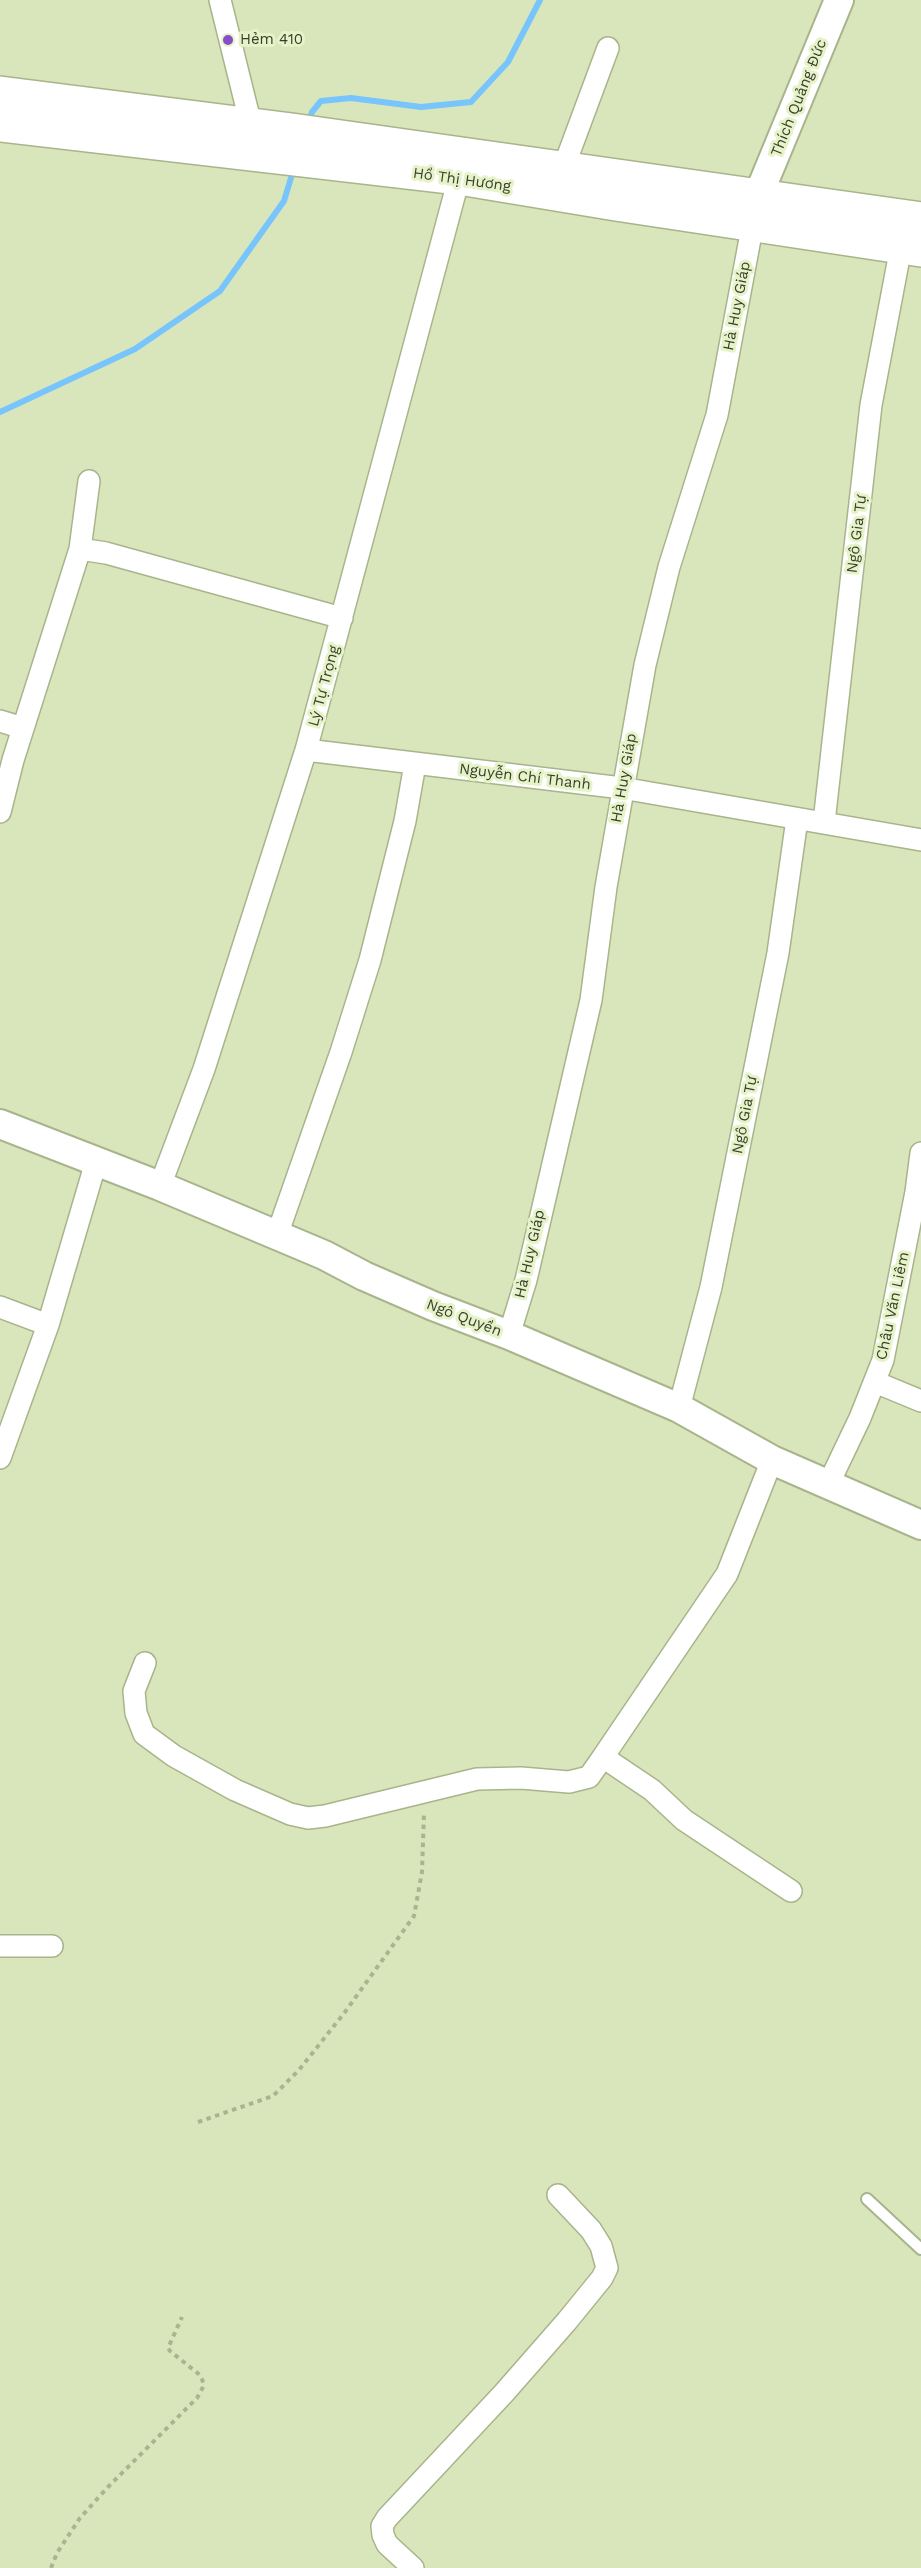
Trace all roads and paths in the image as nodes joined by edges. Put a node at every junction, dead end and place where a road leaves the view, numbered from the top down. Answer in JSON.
{"nodes":[{"id":1,"x":220,"y":0,"type":"edge"},
{"id":2,"x":839,"y":0,"type":"edge"},
{"id":3,"x":608,"y":48,"type":"dead end"},
{"id":4,"x":0,"y":93,"type":"edge"},
{"id":5,"x":0,"y":125,"type":"edge"},
{"id":6,"x":251,"y":125,"type":"junction"},
{"id":7,"x":287,"y":143,"type":"junction"},
{"id":8,"x":338,"y":151,"type":"junction"},
{"id":9,"x":563,"y":169,"type":"junction"},
{"id":10,"x":459,"y":178,"type":"junction"},
{"id":11,"x":756,"y":210,"type":"junction"},
{"id":12,"x":921,"y":219,"type":"edge"},
{"id":13,"x":911,"y":249,"type":"edge"},
{"id":14,"x":89,"y":481,"type":"dead end"},
{"id":15,"x":80,"y":549,"type":"junction"},
{"id":16,"x":342,"y":618,"type":"junction"},
{"id":17,"x":0,"y":721,"type":"edge"},
{"id":18,"x":23,"y":728,"type":"junction"},
{"id":19,"x":306,"y":750,"type":"junction"},
{"id":20,"x":415,"y":764,"type":"junction"},
{"id":21,"x":622,"y":788,"type":"junction"},
{"id":22,"x":0,"y":812,"type":"edge"},
{"id":23,"x":797,"y":819,"type":"junction"},
{"id":24,"x":824,"y":822,"type":"junction"},
{"id":25,"x":921,"y":840,"type":"edge"},
{"id":26,"x":0,"y":1124,"type":"edge"},
{"id":27,"x":921,"y":1154,"type":"edge"},
{"id":28,"x":96,"y":1162,"type":"junction"},
{"id":29,"x":160,"y":1186,"type":"junction"},
{"id":30,"x":277,"y":1235,"type":"junction"},
{"id":31,"x":0,"y":1307,"type":"edge"},
{"id":32,"x":48,"y":1325,"type":"junction"},
{"id":33,"x":509,"y":1335,"type":"junction"},
{"id":34,"x":875,"y":1383,"type":"junction"},
{"id":35,"x":921,"y":1401,"type":"edge"},
{"id":36,"x":679,"y":1408,"type":"junction"},
{"id":37,"x":0,"y":1458,"type":"edge"},
{"id":38,"x":772,"y":1460,"type":"junction"},
{"id":39,"x":828,"y":1485,"type":"junction"},
{"id":40,"x":921,"y":1525,"type":"edge"},
{"id":41,"x":145,"y":1663,"type":"dead end"},
{"id":42,"x":603,"y":1757,"type":"junction"},
{"id":43,"x":427,"y":1790,"type":"junction"},
{"id":44,"x":790,"y":1891,"type":"dead end"},
{"id":45,"x":0,"y":1946,"type":"edge"},
{"id":46,"x":52,"y":1946,"type":"dead end"},
{"id":47,"x":198,"y":2122,"type":"dead end"},
{"id":48,"x":558,"y":2195,"type":"dead end"},
{"id":49,"x":867,"y":2199,"type":"dead end"},
{"id":50,"x":921,"y":2249,"type":"edge"},
{"id":51,"x":182,"y":2317,"type":"dead end"},
{"id":52,"x":51,"y":2568,"type":"edge"},
{"id":53,"x":413,"y":2568,"type":"edge"}],
"edges":[{"from":1,"to":6,"type":"street"},
{"from":2,"to":11,"type":"street","name":"Thích Quảng Đức"},
{"from":3,"to":9,"type":"street"},
{"from":4,"to":6,"type":"main road","name":"Hồ Thị Hương"},
{"from":5,"to":7,"type":"main road","name":"Hồ Thị Hương"},
{"from":6,"to":7,"type":"main road","name":"Hồ Thị Hương"},
{"from":7,"to":8,"type":"main road","name":"Hồ Thị Hương"},
{"from":8,"to":9,"type":"main road","name":"Hồ Thị Hương"},
{"from":8,"to":10,"type":"main road","name":"Hồ Thị Hương"},
{"from":9,"to":11,"type":"main road","name":"Hồ Thị Hương"},
{"from":10,"to":11,"type":"main road","name":"Hồ Thị Hương"},
{"from":10,"to":16,"type":"street","name":"Lý Tự Trọng"},
{"from":11,"to":12,"type":"main road","name":"Hồ Thị Hương"},
{"from":11,"to":13,"type":"main road","name":"Hồ Thị Hương"},
{"from":11,"to":21,"type":"street","name":"Hà Huy Giáp"},
{"from":13,"to":24,"type":"street","name":"Ngô Gia Tự"},
{"from":14,"to":15,"type":"street"},
{"from":15,"to":16,"type":"street"},
{"from":15,"to":18,"type":"street"},
{"from":16,"to":19,"type":"street","name":"Lý Tự Trọng"},
{"from":17,"to":18,"type":"street"},
{"from":18,"to":22,"type":"street"},
{"from":19,"to":20,"type":"street","name":"Nguyễn Chí Thanh"},
{"from":19,"to":29,"type":"street","name":"Lý Tự Trọng"},
{"from":20,"to":21,"type":"street","name":"Nguyễn Chí Thanh"},
{"from":20,"to":30,"type":"street"},
{"from":21,"to":23,"type":"street","name":"Nguyễn Chí Thanh"},
{"from":21,"to":33,"type":"street","name":"Hà Huy Giáp"},
{"from":23,"to":24,"type":"street","name":"Nguyễn Chí Thanh"},
{"from":23,"to":36,"type":"street","name":"Ngô Gia Tự"},
{"from":24,"to":25,"type":"street","name":"Nguyễn Chí Thanh"},
{"from":26,"to":28,"type":"street","name":"Ngô Quyền"},
{"from":27,"to":34,"type":"street","name":"Châu Văn Liêm"},
{"from":28,"to":29,"type":"street","name":"Ngô Quyền"},
{"from":28,"to":32,"type":"street"},
{"from":29,"to":30,"type":"street","name":"Ngô Quyền"},
{"from":30,"to":33,"type":"street","name":"Ngô Quyền"},
{"from":31,"to":32,"type":"street"},
{"from":32,"to":37,"type":"street"},
{"from":33,"to":36,"type":"street","name":"Ngô Quyền"},
{"from":34,"to":35,"type":"street"},
{"from":34,"to":39,"type":"street","name":"Châu Văn Liêm"},
{"from":36,"to":38,"type":"street","name":"Ngô Quyền"},
{"from":38,"to":39,"type":"street","name":"Ngô Quyền"},
{"from":38,"to":42,"type":"street"},
{"from":39,"to":40,"type":"street","name":"Ngô Quyền"},
{"from":41,"to":43,"type":"street"},
{"from":42,"to":43,"type":"street"},
{"from":42,"to":44,"type":"street"},
{"from":43,"to":47,"type":"path"},
{"from":45,"to":46,"type":"street"},
{"from":48,"to":53,"type":"street"},
{"from":49,"to":50,"type":"lane"},
{"from":51,"to":52,"type":"path"}]}
